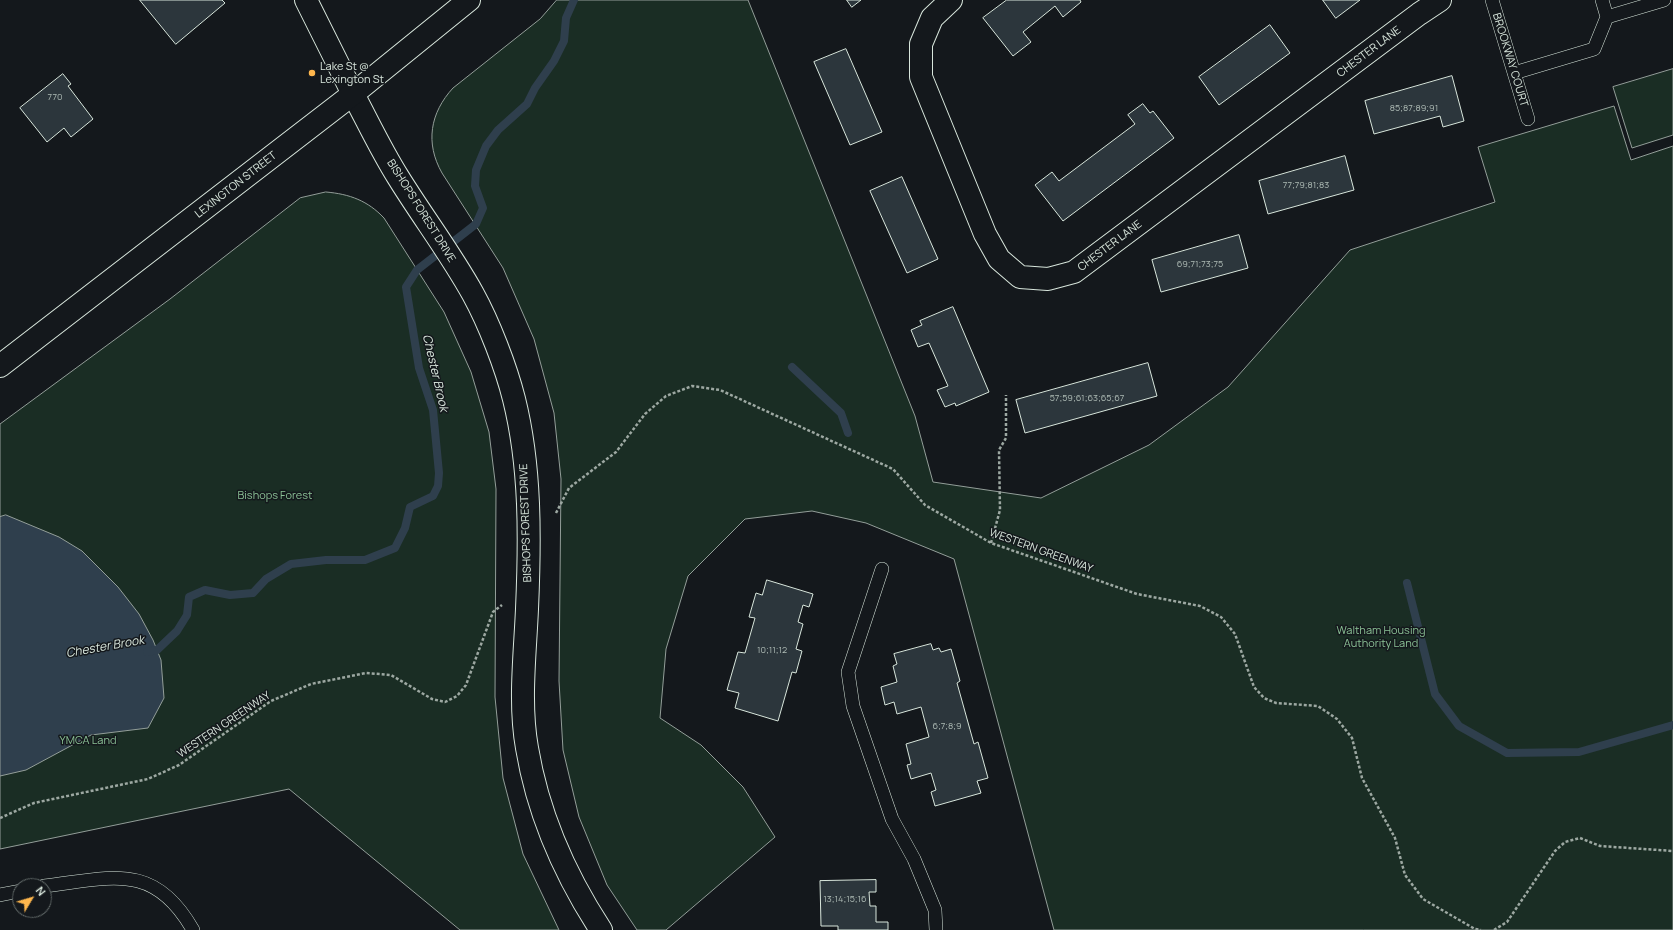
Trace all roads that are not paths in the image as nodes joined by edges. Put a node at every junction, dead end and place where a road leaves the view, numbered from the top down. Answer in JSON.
{"nodes":[{"id":1,"x":306,"y":0,"type":"edge"},
{"id":2,"x":469,"y":0,"type":"edge"},
{"id":3,"x":951,"y":0,"type":"edge"},
{"id":4,"x":1440,"y":0,"type":"edge"},
{"id":5,"x":1492,"y":0,"type":"edge"},
{"id":6,"x":1602,"y":0,"type":"edge"},
{"id":7,"x":1664,"y":0,"type":"edge"},
{"id":8,"x":1607,"y":17,"type":"junction"},
{"id":9,"x":1514,"y":73,"type":"junction"},
{"id":10,"x":353,"y":94,"type":"junction"},
{"id":11,"x":1528,"y":119,"type":"dead end"},
{"id":12,"x":0,"y":366,"type":"edge"},
{"id":13,"x":882,"y":569,"type":"dead end"},
{"id":14,"x":52,"y":885,"type":"edge"},
{"id":15,"x":12,"y":893,"type":"edge"},
{"id":16,"x":0,"y":895,"type":"edge"},
{"id":17,"x":193,"y":930,"type":"edge"},
{"id":18,"x":602,"y":930,"type":"edge"},
{"id":19,"x":936,"y":930,"type":"edge"}],
"edges":[{"from":1,"to":10,"type":"street","name":"BISHOPS FOREST DRIVE"},
{"from":2,"to":10,"type":"street","name":"LEXINGTON STREET"},
{"from":3,"to":4,"type":"street","name":"CHESTER LANE"},
{"from":5,"to":9,"type":"lane","name":"BROOKWAY COURT"},
{"from":6,"to":8,"type":"lane"},
{"from":7,"to":8,"type":"lane"},
{"from":8,"to":9,"type":"lane"},
{"from":9,"to":11,"type":"lane","name":"BROOKWAY COURT"},
{"from":10,"to":12,"type":"street","name":"LEXINGTON STREET"},
{"from":10,"to":18,"type":"street","name":"BISHOPS FOREST DRIVE"},
{"from":13,"to":19,"type":"lane"},
{"from":14,"to":17,"type":"lane"},
{"from":15,"to":16,"type":"lane"}]}
